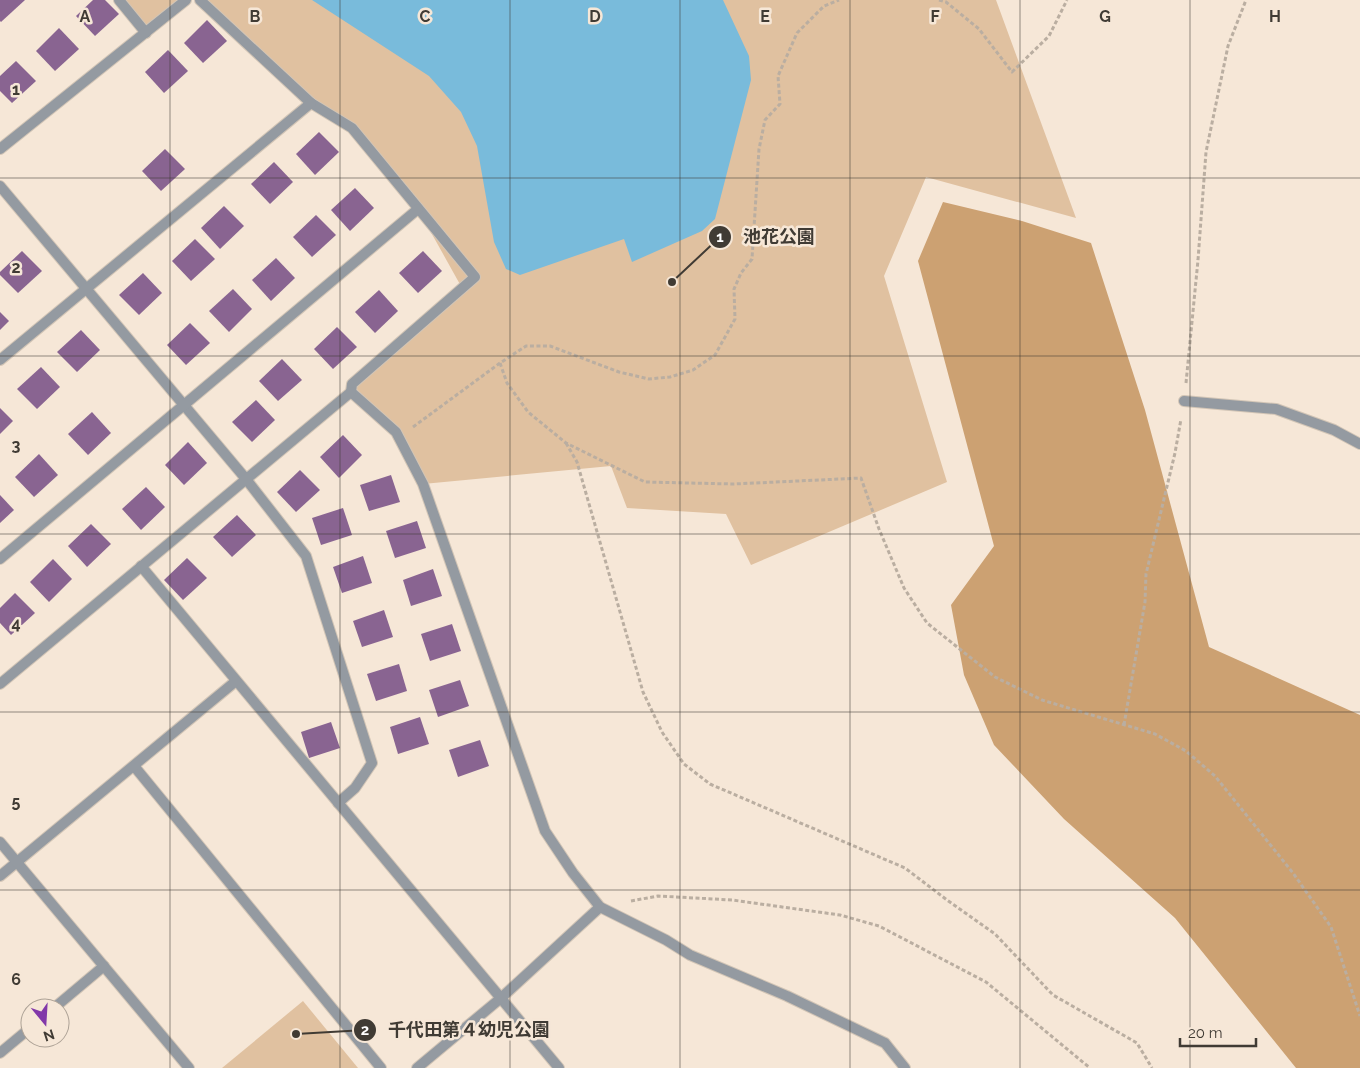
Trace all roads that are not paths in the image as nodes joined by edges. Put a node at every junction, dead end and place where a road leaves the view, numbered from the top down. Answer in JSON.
{"nodes":[{"id":1,"x":119,"y":0,"type":"edge"},
{"id":2,"x":186,"y":0,"type":"edge"},
{"id":3,"x":200,"y":0,"type":"edge"},
{"id":4,"x":146,"y":33,"type":"junction"},
{"id":5,"x":311,"y":103,"type":"junction"},
{"id":6,"x":0,"y":149,"type":"edge"},
{"id":7,"x":0,"y":186,"type":"edge"},
{"id":8,"x":418,"y":209,"type":"junction"},
{"id":9,"x":86,"y":289,"type":"junction"},
{"id":10,"x":0,"y":360,"type":"edge"},
{"id":11,"x":351,"y":392,"type":"junction"},
{"id":12,"x":1184,"y":401,"type":"road end"},
{"id":13,"x":184,"y":405,"type":"junction"},
{"id":14,"x":1360,"y":444,"type":"edge"},
{"id":15,"x":246,"y":479,"type":"junction"},
{"id":16,"x":0,"y":559,"type":"edge"},
{"id":17,"x":141,"y":566,"type":"junction"},
{"id":18,"x":236,"y":681,"type":"junction"},
{"id":19,"x":0,"y":684,"type":"edge"},
{"id":20,"x":134,"y":766,"type":"junction"},
{"id":21,"x":338,"y":803,"type":"junction"},
{"id":22,"x":0,"y":842,"type":"edge"},
{"id":23,"x":17,"y":862,"type":"junction"},
{"id":24,"x":0,"y":876,"type":"edge"},
{"id":25,"x":600,"y":907,"type":"junction"},
{"id":26,"x":104,"y":966,"type":"junction"},
{"id":27,"x":66,"y":998,"type":"edge"},
{"id":28,"x":500,"y":998,"type":"junction"},
{"id":29,"x":20,"y":1036,"type":"edge"},
{"id":30,"x":0,"y":1052,"type":"edge"},
{"id":31,"x":189,"y":1068,"type":"edge"},
{"id":32,"x":381,"y":1068,"type":"edge"},
{"id":33,"x":417,"y":1068,"type":"edge"},
{"id":34,"x":559,"y":1068,"type":"edge"},
{"id":35,"x":905,"y":1068,"type":"edge"}],
"edges":[{"from":1,"to":4,"type":"street"},
{"from":2,"to":4,"type":"street"},
{"from":3,"to":5,"type":"street"},
{"from":4,"to":6,"type":"street"},
{"from":5,"to":8,"type":"street"},
{"from":5,"to":9,"type":"street"},
{"from":7,"to":9,"type":"street"},
{"from":8,"to":11,"type":"street"},
{"from":8,"to":13,"type":"street"},
{"from":9,"to":10,"type":"street"},
{"from":9,"to":13,"type":"street"},
{"from":11,"to":15,"type":"street"},
{"from":11,"to":25,"type":"street"},
{"from":12,"to":14,"type":"street"},
{"from":13,"to":15,"type":"street"},
{"from":13,"to":16,"type":"street"},
{"from":15,"to":17,"type":"street"},
{"from":15,"to":21,"type":"street"},
{"from":17,"to":18,"type":"street"},
{"from":17,"to":19,"type":"street"},
{"from":18,"to":20,"type":"street"},
{"from":18,"to":21,"type":"street"},
{"from":20,"to":23,"type":"street"},
{"from":20,"to":32,"type":"street"},
{"from":21,"to":28,"type":"street"},
{"from":22,"to":23,"type":"street"},
{"from":23,"to":24,"type":"street"},
{"from":23,"to":26,"type":"street"},
{"from":25,"to":28,"type":"street"},
{"from":25,"to":35,"type":"street"},
{"from":26,"to":27,"type":"street"},
{"from":26,"to":31,"type":"street"},
{"from":28,"to":33,"type":"street"},
{"from":28,"to":34,"type":"street"},
{"from":29,"to":30,"type":"street"}]}
